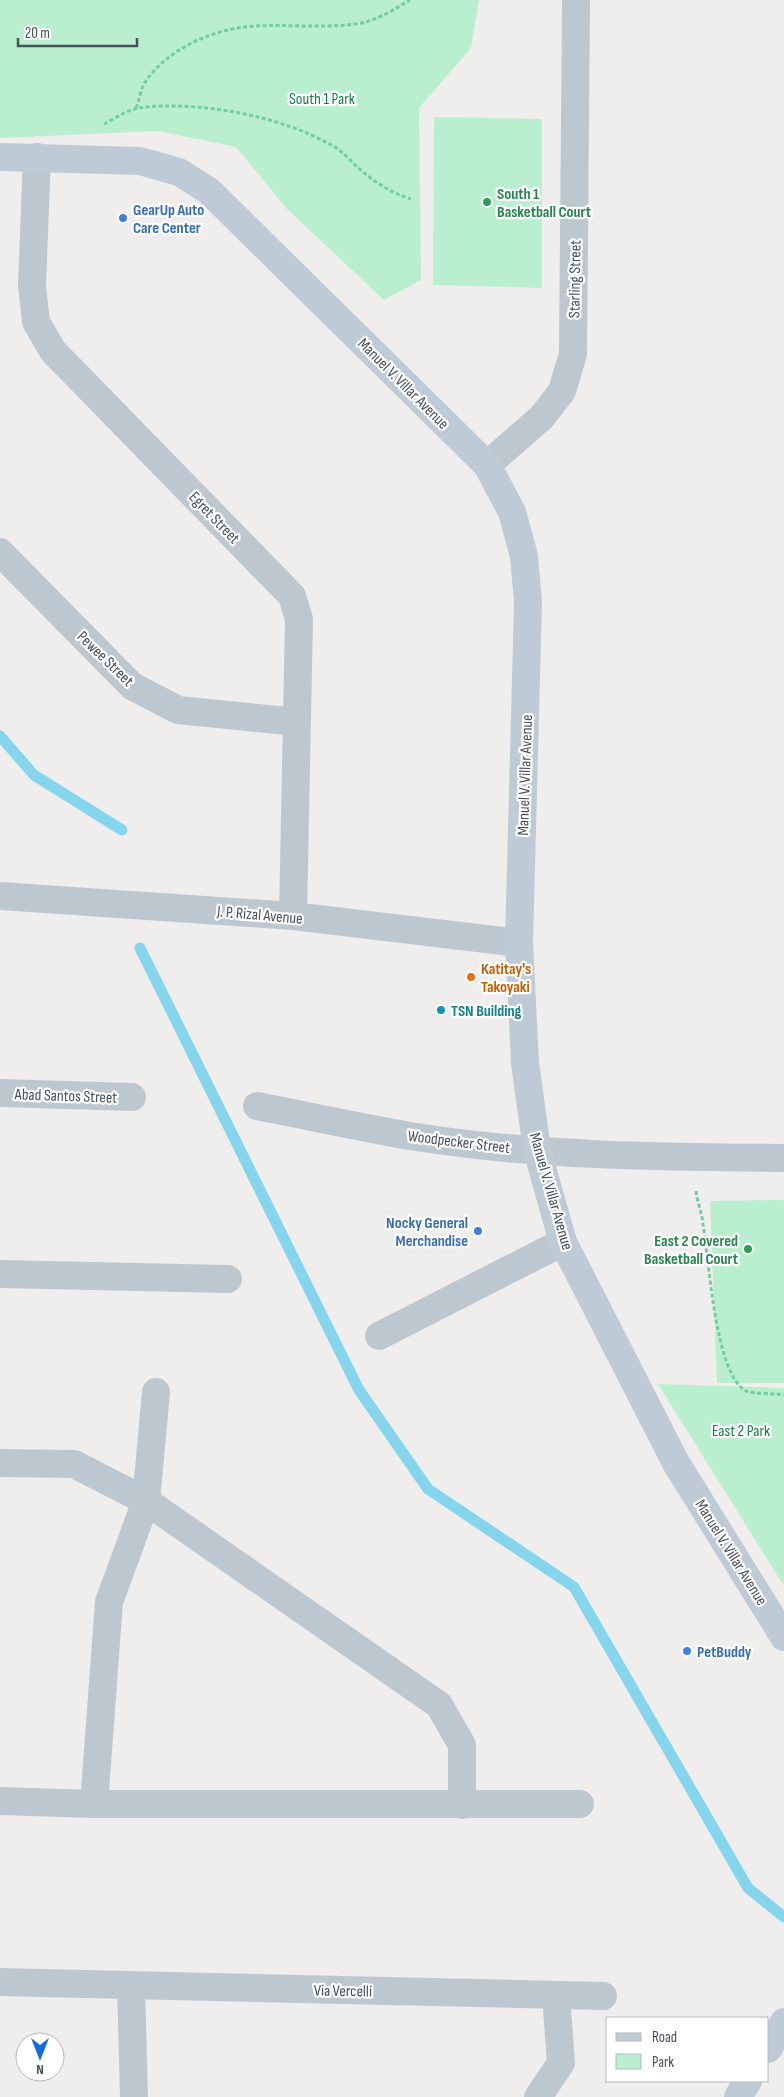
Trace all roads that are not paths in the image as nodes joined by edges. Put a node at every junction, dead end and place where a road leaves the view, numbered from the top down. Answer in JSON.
{"nodes":[{"id":1,"x":576,"y":0,"type":"edge"},
{"id":2,"x":0,"y":157,"type":"edge"},
{"id":3,"x":37,"y":157,"type":"junction"},
{"id":4,"x":487,"y":465,"type":"junction"},
{"id":5,"x":0,"y":552,"type":"edge"},
{"id":6,"x":298,"y":722,"type":"junction"},
{"id":7,"x":0,"y":896,"type":"edge"},
{"id":8,"x":293,"y":916,"type":"junction"},
{"id":9,"x":519,"y":943,"type":"junction"},
{"id":10,"x":0,"y":1094,"type":"edge"},
{"id":11,"x":132,"y":1097,"type":"dead end"},
{"id":12,"x":257,"y":1106,"type":"dead end"},
{"id":13,"x":537,"y":1150,"type":"junction"},
{"id":14,"x":784,"y":1158,"type":"edge"},
{"id":15,"x":563,"y":1242,"type":"junction"},
{"id":16,"x":0,"y":1274,"type":"edge"},
{"id":17,"x":228,"y":1279,"type":"dead end"},
{"id":18,"x":379,"y":1336,"type":"dead end"},
{"id":19,"x":156,"y":1392,"type":"dead end"},
{"id":20,"x":0,"y":1463,"type":"edge"},
{"id":21,"x":146,"y":1501,"type":"junction"},
{"id":22,"x":784,"y":1637,"type":"edge"},
{"id":23,"x":0,"y":1801,"type":"edge"},
{"id":24,"x":94,"y":1804,"type":"junction"},
{"id":25,"x":580,"y":1804,"type":"dead end"},
{"id":26,"x":462,"y":1805,"type":"junction"},
{"id":27,"x":0,"y":1982,"type":"edge"},
{"id":28,"x":131,"y":1985,"type":"junction"},
{"id":29,"x":556,"y":1994,"type":"junction"},
{"id":30,"x":603,"y":1996,"type":"dead end"},
{"id":31,"x":784,"y":2022,"type":"edge"},
{"id":32,"x":769,"y":2046,"type":"edge"},
{"id":33,"x":747,"y":2082,"type":"edge"},
{"id":34,"x":134,"y":2097,"type":"edge"},
{"id":35,"x":538,"y":2097,"type":"edge"},
{"id":36,"x":738,"y":2097,"type":"edge"}],
"edges":[{"from":1,"to":4,"type":"street","name":"Starling Street"},
{"from":2,"to":3,"type":"street","name":"Manuel V. Villar Avenue"},
{"from":3,"to":4,"type":"street","name":"Manuel V. Villar Avenue"},
{"from":3,"to":6,"type":"street","name":"Egret Street"},
{"from":4,"to":9,"type":"street","name":"Manuel V. Villar Avenue"},
{"from":5,"to":6,"type":"street","name":"Pewee Street"},
{"from":6,"to":8,"type":"street","name":"Egret Street"},
{"from":7,"to":8,"type":"street","name":"J. P. Rizal Avenue"},
{"from":8,"to":9,"type":"street","name":"J. P. Rizal Avenue"},
{"from":9,"to":13,"type":"street","name":"Manuel V. Villar Avenue"},
{"from":10,"to":11,"type":"street","name":"Abad Santos Street"},
{"from":12,"to":13,"type":"street","name":"Woodpecker Street"},
{"from":13,"to":14,"type":"street","name":"Woodpecker Street"},
{"from":13,"to":15,"type":"street","name":"Manuel V. Villar Avenue"},
{"from":15,"to":18,"type":"street"},
{"from":15,"to":22,"type":"street","name":"Manuel V. Villar Avenue"},
{"from":16,"to":17,"type":"street"},
{"from":19,"to":21,"type":"street"},
{"from":20,"to":21,"type":"street"},
{"from":21,"to":24,"type":"street"},
{"from":21,"to":26,"type":"street"},
{"from":23,"to":24,"type":"street"},
{"from":24,"to":26,"type":"street"},
{"from":25,"to":26,"type":"street"},
{"from":27,"to":28,"type":"street","name":"Via Vercelli"},
{"from":28,"to":29,"type":"street","name":"Via Vercelli"},
{"from":28,"to":34,"type":"street"},
{"from":29,"to":30,"type":"street","name":"Via Vercelli"},
{"from":29,"to":35,"type":"street"},
{"from":31,"to":32,"type":"street"},
{"from":33,"to":36,"type":"street"}]}
